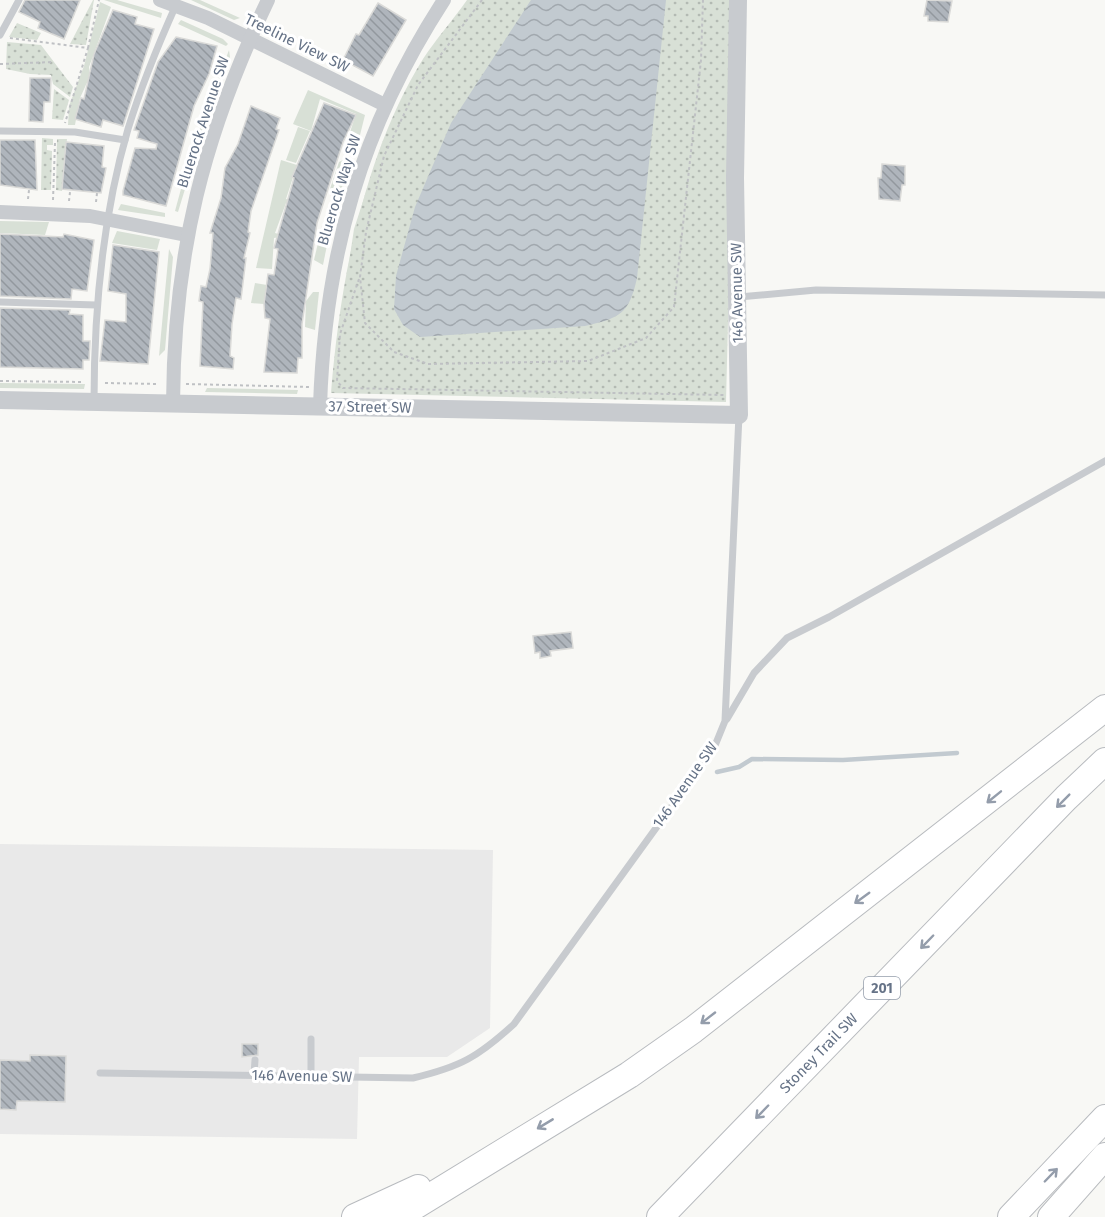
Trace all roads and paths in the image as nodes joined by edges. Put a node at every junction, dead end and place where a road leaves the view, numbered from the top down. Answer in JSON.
{"nodes":[{"id":1,"x":19,"y":0,"type":"edge"},
{"id":2,"x":99,"y":0,"type":"edge"},
{"id":3,"x":160,"y":0,"type":"edge"},
{"id":4,"x":268,"y":0,"type":"edge"},
{"id":5,"x":444,"y":0,"type":"edge"},
{"id":6,"x":482,"y":0,"type":"edge"},
{"id":7,"x":702,"y":0,"type":"edge"},
{"id":8,"x":738,"y":0,"type":"edge"},
{"id":9,"x":177,"y":3,"type":"edge"},
{"id":10,"x":0,"y":36,"type":"edge"},
{"id":11,"x":250,"y":38,"type":"junction"},
{"id":12,"x":87,"y":48,"type":"junction"},
{"id":13,"x":53,"y":62,"type":"dead end"},
{"id":14,"x":0,"y":64,"type":"edge"},
{"id":15,"x":385,"y":105,"type":"junction"},
{"id":16,"x":0,"y":131,"type":"edge"},
{"id":17,"x":56,"y":131,"type":"junction"},
{"id":18,"x":64,"y":131,"type":"junction"},
{"id":19,"x":125,"y":140,"type":"junction"},
{"id":20,"x":28,"y":190,"type":"dead end"},
{"id":21,"x":70,"y":192,"type":"dead end"},
{"id":22,"x":98,"y":193,"type":"dead end"},
{"id":23,"x":28,"y":200,"type":"dead end"},
{"id":24,"x":69,"y":202,"type":"dead end"},
{"id":25,"x":96,"y":205,"type":"dead end"},
{"id":26,"x":0,"y":212,"type":"edge"},
{"id":27,"x":52,"y":213,"type":"junction"},
{"id":28,"x":109,"y":220,"type":"junction"},
{"id":29,"x":186,"y":235,"type":"junction"},
{"id":30,"x":360,"y":277,"type":"junction"},
{"id":31,"x":1105,"y":295,"type":"edge"},
{"id":32,"x":737,"y":297,"type":"junction"},
{"id":33,"x":0,"y":302,"type":"edge"},
{"id":34,"x":96,"y":305,"type":"junction"},
{"id":35,"x":0,"y":381,"type":"edge"},
{"id":36,"x":85,"y":382,"type":"dead end"},
{"id":37,"x":102,"y":383,"type":"dead end"},
{"id":38,"x":156,"y":384,"type":"dead end"},
{"id":39,"x":185,"y":384,"type":"dead end"},
{"id":40,"x":313,"y":387,"type":"dead end"},
{"id":41,"x":712,"y":395,"type":"dead end"},
{"id":42,"x":0,"y":400,"type":"edge"},
{"id":43,"x":94,"y":402,"type":"junction"},
{"id":44,"x":173,"y":403,"type":"junction"},
{"id":45,"x":321,"y":406,"type":"junction"},
{"id":46,"x":739,"y":415,"type":"junction"},
{"id":47,"x":1105,"y":461,"type":"edge"},
{"id":48,"x":1105,"y":708,"type":"edge"},
{"id":49,"x":725,"y":721,"type":"junction"},
{"id":50,"x":1105,"y":761,"type":"edge"},
{"id":51,"x":311,"y":1039,"type":"dead end"},
{"id":52,"x":255,"y":1060,"type":"dead end"},
{"id":53,"x":100,"y":1073,"type":"dead end"},
{"id":54,"x":254,"y":1075,"type":"junction"},
{"id":55,"x":311,"y":1076,"type":"junction"},
{"id":56,"x":1105,"y":1118,"type":"edge"},
{"id":57,"x":498,"y":1153,"type":"junction"},
{"id":58,"x":1105,"y":1156,"type":"edge"},
{"id":59,"x":355,"y":1217,"type":"edge"},
{"id":60,"x":397,"y":1217,"type":"edge"},
{"id":61,"x":660,"y":1217,"type":"edge"},
{"id":62,"x":1011,"y":1217,"type":"edge"},
{"id":63,"x":1051,"y":1217,"type":"edge"}],
"edges":[{"from":1,"to":10,"type":"lane"},
{"from":2,"to":12,"type":"path"},
{"from":3,"to":9,"type":"street","name":"Treeline View SW"},
{"from":4,"to":11,"type":"street","name":"Bluerock Avenue SW"},
{"from":5,"to":15,"type":"street","name":"Bluerock Way SW"},
{"from":6,"to":30,"type":"path"},
{"from":7,"to":30,"type":"path"},
{"from":8,"to":32,"type":"street","name":"146 Avenue SW"},
{"from":9,"to":11,"type":"street","name":"Treeline View SW"},
{"from":9,"to":19,"type":"lane"},
{"from":10,"to":12,"type":"path"},
{"from":11,"to":15,"type":"street","name":"Treeline View SW"},
{"from":11,"to":29,"type":"street","name":"Bluerock Avenue SW"},
{"from":12,"to":18,"type":"path"},
{"from":13,"to":14,"type":"path"},
{"from":15,"to":45,"type":"street","name":"Bluerock Way SW"},
{"from":16,"to":17,"type":"lane"},
{"from":17,"to":18,"type":"lane"},
{"from":17,"to":27,"type":"path"},
{"from":18,"to":19,"type":"lane"},
{"from":19,"to":28,"type":"lane"},
{"from":20,"to":23,"type":"path"},
{"from":21,"to":24,"type":"path"},
{"from":22,"to":25,"type":"path"},
{"from":26,"to":27,"type":"street"},
{"from":27,"to":28,"type":"street"},
{"from":28,"to":29,"type":"street"},
{"from":28,"to":34,"type":"lane"},
{"from":29,"to":44,"type":"street","name":"Bluerock Avenue SW"},
{"from":30,"to":41,"type":"path"},
{"from":31,"to":32,"type":"lane"},
{"from":32,"to":46,"type":"street","name":"146 Avenue SW"},
{"from":33,"to":34,"type":"lane"},
{"from":34,"to":43,"type":"lane"},
{"from":35,"to":36,"type":"path"},
{"from":37,"to":38,"type":"path"},
{"from":39,"to":40,"type":"path"},
{"from":42,"to":43,"type":"street","name":"37 Street SW"},
{"from":43,"to":44,"type":"street","name":"37 Street SW"},
{"from":44,"to":45,"type":"street","name":"37 Street SW"},
{"from":45,"to":46,"type":"street","name":"37 Street SW"},
{"from":46,"to":49,"type":"lane","name":"146 Avenue SW"},
{"from":47,"to":49,"type":"lane"},
{"from":48,"to":57,"type":"highway","one_way":true},
{"from":49,"to":55,"type":"lane","name":"146 Avenue SW"},
{"from":50,"to":61,"type":"highway","name":"Stoney Trail SW","number":"201","one_way":true},
{"from":51,"to":55,"type":"lane"},
{"from":52,"to":54,"type":"lane"},
{"from":53,"to":54,"type":"lane","name":"146 Avenue SW"},
{"from":54,"to":55,"type":"lane","name":"146 Avenue SW"},
{"from":62,"to":56,"type":"highway","one_way":true},
{"from":57,"to":59,"type":"highway"},
{"from":57,"to":60,"type":"highway"},
{"from":58,"to":63,"type":"highway"}]}
